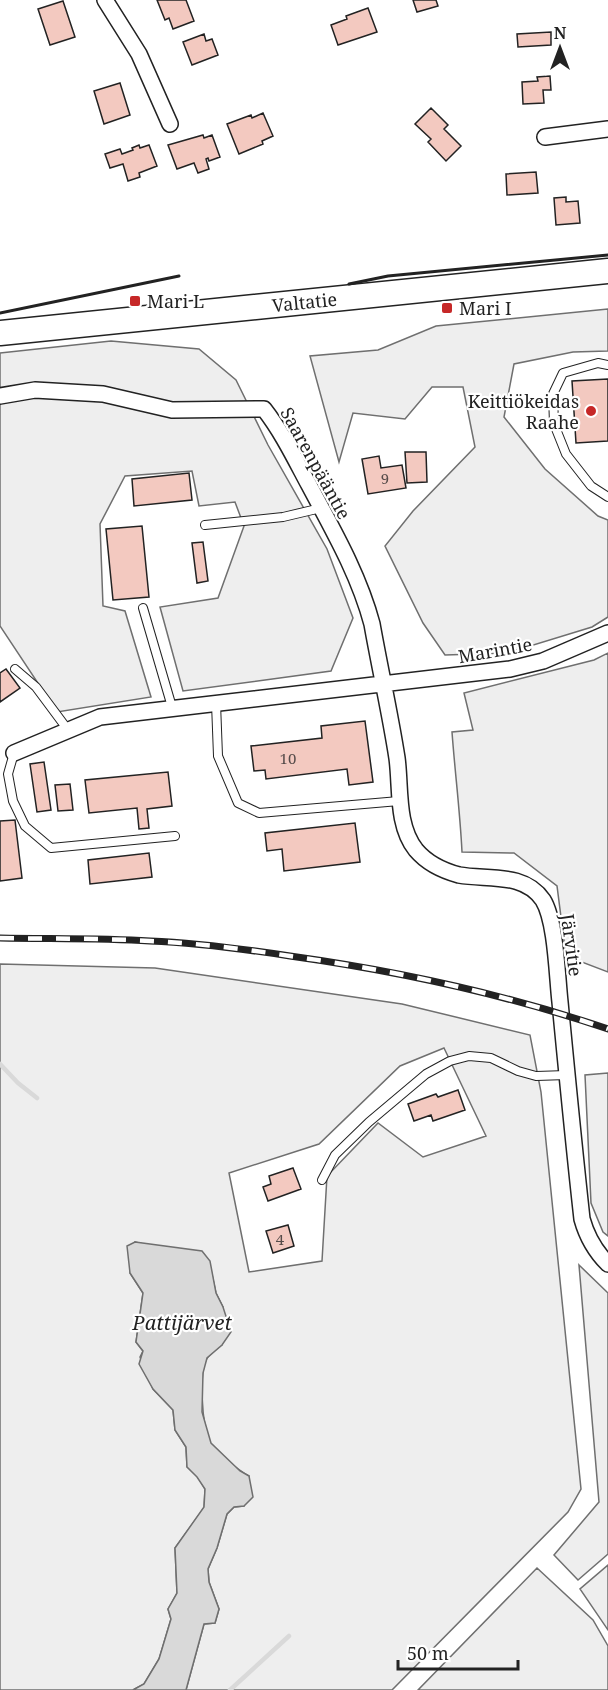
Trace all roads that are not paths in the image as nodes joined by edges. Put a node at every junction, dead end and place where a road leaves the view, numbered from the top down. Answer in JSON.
{"nodes":[{"id":1,"x":105,"y":0,"type":"edge"},
{"id":2,"x":170,"y":124,"type":"dead end"},
{"id":3,"x":608,"y":129,"type":"edge"},
{"id":4,"x":545,"y":137,"type":"dead end"},
{"id":5,"x":608,"y":272,"type":"edge"},
{"id":6,"x":0,"y":333,"type":"edge"},
{"id":7,"x":608,"y":365,"type":"edge"},
{"id":8,"x":0,"y":396,"type":"edge"},
{"id":9,"x":608,"y":497,"type":"edge"},
{"id":10,"x":321,"y":508,"type":"junction"},
{"id":11,"x":205,"y":525,"type":"dead end"},
{"id":12,"x":143,"y":608,"type":"dead end"},
{"id":13,"x":608,"y":633,"type":"edge"},
{"id":14,"x":15,"y":669,"type":"dead end"},
{"id":15,"x":383,"y":684,"type":"junction"},
{"id":16,"x":216,"y":702,"type":"junction"},
{"id":17,"x":172,"y":707,"type":"junction"},
{"id":18,"x":68,"y":730,"type":"junction"},
{"id":19,"x":14,"y":753,"type":"joint"},
{"id":20,"x":399,"y":801,"type":"junction"},
{"id":21,"x":175,"y":836,"type":"dead end"},
{"id":22,"x":567,"y":1075,"type":"junction"},
{"id":23,"x":322,"y":1180,"type":"dead end"},
{"id":24,"x":608,"y":1264,"type":"edge"}],
"edges":[{"from":1,"to":2,"type":"street"},
{"from":3,"to":4,"type":"street"},
{"from":5,"to":6,"type":"highway","name":"Valtatie"},
{"from":7,"to":9,"type":"lane"},
{"from":8,"to":10,"type":"street","name":"Saarenpääntie"},
{"from":10,"to":11,"type":"lane"},
{"from":10,"to":15,"type":"street","name":"Saarenpääntie"},
{"from":12,"to":17,"type":"lane"},
{"from":13,"to":15,"type":"street","name":"Marintie"},
{"from":14,"to":18,"type":"lane"},
{"from":15,"to":16,"type":"street","name":"Marintie"},
{"from":15,"to":20,"type":"street","name":"Järvitie"},
{"from":16,"to":17,"type":"street","name":"Marintie"},
{"from":16,"to":20,"type":"lane"},
{"from":17,"to":18,"type":"street","name":"Marintie"},
{"from":18,"to":19,"type":"street","name":"Marintie"},
{"from":19,"to":21,"type":"lane"},
{"from":20,"to":22,"type":"street","name":"Järvitie"},
{"from":22,"to":23,"type":"lane"},
{"from":22,"to":24,"type":"street","name":"Järvitie"}]}
